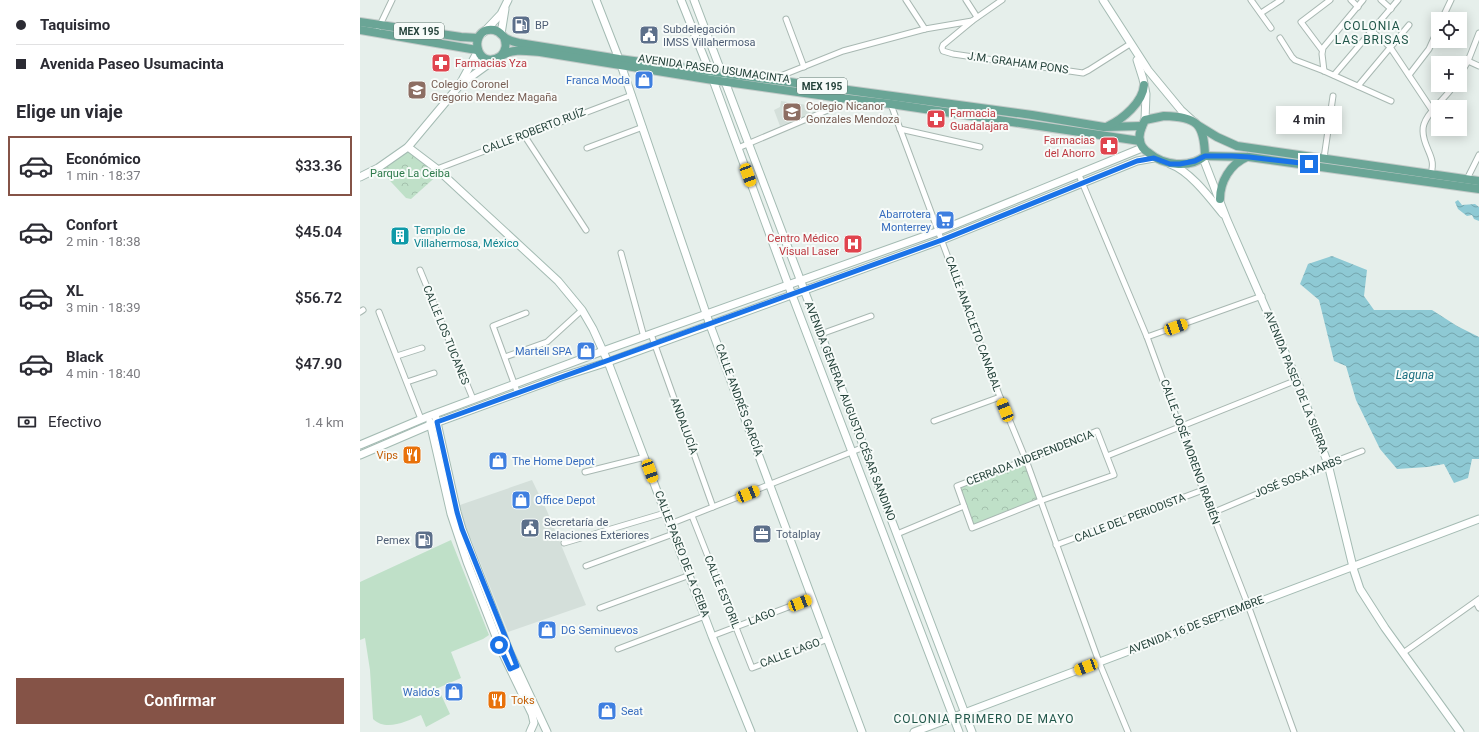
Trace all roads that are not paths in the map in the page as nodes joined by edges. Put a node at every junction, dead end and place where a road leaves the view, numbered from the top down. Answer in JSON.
{"nodes":[{"id":1,"x":392,"y":0,"type":"edge"},
{"id":2,"x":596,"y":0,"type":"edge"},
{"id":3,"x":681,"y":0,"type":"edge"},
{"id":4,"x":694,"y":0,"type":"edge"},
{"id":5,"x":906,"y":0,"type":"edge"},
{"id":6,"x":966,"y":0,"type":"edge"},
{"id":7,"x":1002,"y":0,"type":"edge"},
{"id":8,"x":1103,"y":0,"type":"edge"},
{"id":9,"x":1251,"y":0,"type":"edge"},
{"id":10,"x":1281,"y":0,"type":"edge"},
{"id":11,"x":1330,"y":0,"type":"edge"},
{"id":12,"x":1351,"y":0,"type":"edge"},
{"id":13,"x":1363,"y":0,"type":"edge"},
{"id":14,"x":1380,"y":0,"type":"edge"},
{"id":15,"x":1398,"y":0,"type":"edge"},
{"id":16,"x":1451,"y":0,"type":"edge"},
{"id":17,"x":506,"y":4,"type":"edge"},
{"id":18,"x":1358,"y":7,"type":"junction"},
{"id":19,"x":1391,"y":8,"type":"junction"},
{"id":20,"x":1445,"y":12,"type":"edge"},
{"id":21,"x":1261,"y":13,"type":"junction"},
{"id":22,"x":977,"y":17,"type":"junction"},
{"id":23,"x":786,"y":19,"type":"dead end"},
{"id":24,"x":972,"y":21,"type":"junction"},
{"id":25,"x":360,"y":22,"type":"edge"},
{"id":26,"x":1410,"y":25,"type":"dead end"},
{"id":27,"x":1271,"y":28,"type":"dead end"},
{"id":28,"x":378,"y":29,"type":"junction"},
{"id":29,"x":926,"y":29,"type":"junction"},
{"id":30,"x":360,"y":30,"type":"edge"},
{"id":31,"x":1372,"y":31,"type":"junction"},
{"id":32,"x":1479,"y":33,"type":"edge"},
{"id":33,"x":502,"y":35,"type":"junction"},
{"id":34,"x":480,"y":36,"type":"junction"},
{"id":35,"x":1280,"y":38,"type":"dead end"},
{"id":36,"x":1130,"y":44,"type":"junction"},
{"id":37,"x":1431,"y":45,"type":"edge"},
{"id":38,"x":1390,"y":47,"type":"junction"},
{"id":39,"x":477,"y":50,"type":"junction"},
{"id":40,"x":1322,"y":50,"type":"junction"},
{"id":41,"x":1135,"y":52,"type":"junction"},
{"id":42,"x":498,"y":58,"type":"junction"},
{"id":43,"x":1468,"y":61,"type":"joint"},
{"id":44,"x":621,"y":62,"type":"junction"},
{"id":45,"x":1479,"y":66,"type":"edge"},
{"id":46,"x":804,"y":67,"type":"junction"},
{"id":47,"x":709,"y":70,"type":"junction"},
{"id":48,"x":1324,"y":71,"type":"junction"},
{"id":49,"x":721,"y":72,"type":"junction"},
{"id":50,"x":1409,"y":74,"type":"junction"},
{"id":51,"x":1334,"y":75,"type":"junction"},
{"id":52,"x":774,"y":79,"type":"junction"},
{"id":53,"x":712,"y":80,"type":"junction"},
{"id":54,"x":724,"y":81,"type":"junction"},
{"id":55,"x":1144,"y":85,"type":"junction"},
{"id":56,"x":459,"y":86,"type":"junction"},
{"id":57,"x":1358,"y":86,"type":"junction"},
{"id":58,"x":1450,"y":92,"type":"edge"},
{"id":59,"x":632,"y":95,"type":"junction"},
{"id":60,"x":1333,"y":96,"type":"dead end"},
{"id":61,"x":840,"y":98,"type":"junction"},
{"id":62,"x":890,"y":99,"type":"junction"},
{"id":63,"x":1391,"y":100,"type":"dead end"},
{"id":64,"x":1442,"y":100,"type":"edge"},
{"id":65,"x":1431,"y":108,"type":"edge"},
{"id":66,"x":1431,"y":112,"type":"edge"},
{"id":67,"x":1192,"y":120,"type":"junction"},
{"id":68,"x":1143,"y":123,"type":"junction"},
{"id":69,"x":1199,"y":126,"type":"junction"},
{"id":70,"x":643,"y":127,"type":"junction"},
{"id":71,"x":1102,"y":127,"type":"junction"},
{"id":72,"x":900,"y":129,"type":"junction"},
{"id":73,"x":524,"y":135,"type":"junction"},
{"id":74,"x":748,"y":143,"type":"junction"},
{"id":75,"x":1141,"y":145,"type":"junction"},
{"id":76,"x":408,"y":147,"type":"junction"},
{"id":77,"x":980,"y":147,"type":"dead end"},
{"id":78,"x":587,"y":148,"type":"dead end"},
{"id":79,"x":738,"y":148,"type":"junction"},
{"id":80,"x":1479,"y":155,"type":"edge"},
{"id":81,"x":1204,"y":157,"type":"junction"},
{"id":82,"x":1249,"y":157,"type":"junction"},
{"id":83,"x":1154,"y":158,"type":"junction"},
{"id":84,"x":1324,"y":158,"type":"junction"},
{"id":85,"x":1170,"y":164,"type":"junction"},
{"id":86,"x":437,"y":169,"type":"junction"},
{"id":87,"x":1431,"y":174,"type":"junction"},
{"id":88,"x":1079,"y":175,"type":"junction"},
{"id":89,"x":360,"y":177,"type":"edge"},
{"id":90,"x":1467,"y":179,"type":"junction"},
{"id":91,"x":1479,"y":181,"type":"edge"},
{"id":92,"x":1083,"y":184,"type":"junction"},
{"id":93,"x":1479,"y":189,"type":"edge"},
{"id":94,"x":1220,"y":199,"type":"junction"},
{"id":95,"x":1227,"y":220,"type":"junction"},
{"id":96,"x":586,"y":230,"type":"dead end"},
{"id":97,"x":939,"y":231,"type":"junction"},
{"id":98,"x":942,"y":240,"type":"junction"},
{"id":99,"x":621,"y":253,"type":"dead end"},
{"id":100,"x":420,"y":270,"type":"dead end"},
{"id":101,"x":801,"y":280,"type":"junction"},
{"id":102,"x":788,"y":285,"type":"junction"},
{"id":103,"x":804,"y":290,"type":"junction"},
{"id":104,"x":792,"y":295,"type":"junction"},
{"id":105,"x":1262,"y":296,"type":"junction"},
{"id":106,"x":582,"y":310,"type":"junction"},
{"id":107,"x":379,"y":312,"type":"dead end"},
{"id":108,"x":526,"y":313,"type":"dead end"},
{"id":109,"x":707,"y":314,"type":"junction"},
{"id":110,"x":871,"y":316,"type":"dead end"},
{"id":111,"x":710,"y":325,"type":"junction"},
{"id":112,"x":821,"y":334,"type":"junction"},
{"id":113,"x":647,"y":336,"type":"junction"},
{"id":114,"x":1147,"y":337,"type":"junction"},
{"id":115,"x":654,"y":344,"type":"junction"},
{"id":116,"x":422,"y":348,"type":"dead end"},
{"id":117,"x":603,"y":351,"type":"junction"},
{"id":118,"x":396,"y":356,"type":"junction"},
{"id":119,"x":505,"y":357,"type":"junction"},
{"id":120,"x":608,"y":362,"type":"junction"},
{"id":121,"x":434,"y":373,"type":"dead end"},
{"id":122,"x":1297,"y":380,"type":"junction"},
{"id":123,"x":407,"y":382,"type":"junction"},
{"id":124,"x":515,"y":384,"type":"junction"},
{"id":125,"x":518,"y":394,"type":"junction"},
{"id":126,"x":1000,"y":397,"type":"junction"},
{"id":127,"x":473,"y":400,"type":"junction"},
{"id":128,"x":432,"y":415,"type":"junction"},
{"id":129,"x":421,"y":419,"type":"junction"},
{"id":130,"x":934,"y":421,"type":"dead end"},
{"id":131,"x":437,"y":422,"type":"junction"},
{"id":132,"x":430,"y":425,"type":"junction"},
{"id":133,"x":1180,"y":427,"type":"junction"},
{"id":134,"x":374,"y":439,"type":"junction"},
{"id":135,"x":360,"y":445,"type":"edge"},
{"id":136,"x":377,"y":447,"type":"junction"},
{"id":137,"x":864,"y":447,"type":"junction"},
{"id":138,"x":853,"y":451,"type":"junction"},
{"id":139,"x":1362,"y":451,"type":"dead end"},
{"id":140,"x":360,"y":455,"type":"edge"},
{"id":141,"x":1107,"y":456,"type":"junction"},
{"id":142,"x":645,"y":457,"type":"junction"},
{"id":143,"x":1026,"y":460,"type":"junction"},
{"id":144,"x":1328,"y":464,"type":"junction"},
{"id":145,"x":585,"y":472,"type":"dead end"},
{"id":146,"x":770,"y":485,"type":"junction"},
{"id":147,"x":1203,"y":490,"type":"junction"},
{"id":148,"x":1040,"y":502,"type":"junction"},
{"id":149,"x":964,"y":506,"type":"junction"},
{"id":150,"x":713,"y":507,"type":"junction"},
{"id":151,"x":665,"y":513,"type":"junction"},
{"id":152,"x":1212,"y":513,"type":"junction"},
{"id":153,"x":692,"y":516,"type":"junction"},
{"id":154,"x":1479,"y":519,"type":"edge"},
{"id":155,"x":670,"y":524,"type":"junction"},
{"id":156,"x":674,"y":534,"type":"junction"},
{"id":157,"x":897,"y":534,"type":"junction"},
{"id":158,"x":564,"y":543,"type":"dead end"},
{"id":159,"x":1056,"y":545,"type":"junction"},
{"id":160,"x":586,"y":566,"type":"dead end"},
{"id":161,"x":1353,"y":566,"type":"junction"},
{"id":162,"x":690,"y":575,"type":"junction"},
{"id":163,"x":812,"y":598,"type":"junction"},
{"id":164,"x":1477,"y":600,"type":"edge"},
{"id":165,"x":1248,"y":605,"type":"junction"},
{"id":166,"x":600,"y":608,"type":"dead end"},
{"id":167,"x":1479,"y":608,"type":"edge"},
{"id":168,"x":705,"y":616,"type":"junction"},
{"id":169,"x":736,"y":627,"type":"junction"},
{"id":170,"x":712,"y":636,"type":"junction"},
{"id":171,"x":828,"y":639,"type":"junction"},
{"id":172,"x":618,"y":649,"type":"dead end"},
{"id":173,"x":1402,"y":652,"type":"junction"},
{"id":174,"x":1100,"y":662,"type":"junction"},
{"id":175,"x":513,"y":668,"type":"junction"},
{"id":176,"x":752,"y":668,"type":"joint"},
{"id":177,"x":964,"y":713,"type":"junction"},
{"id":178,"x":953,"y":718,"type":"junction"},
{"id":179,"x":530,"y":732,"type":"edge"},
{"id":180,"x":547,"y":732,"type":"edge"},
{"id":181,"x":751,"y":732,"type":"edge"},
{"id":182,"x":862,"y":732,"type":"edge"},
{"id":183,"x":914,"y":732,"type":"edge"},
{"id":184,"x":959,"y":732,"type":"edge"},
{"id":185,"x":972,"y":732,"type":"edge"},
{"id":186,"x":1128,"y":732,"type":"edge"},
{"id":187,"x":1294,"y":732,"type":"edge"},
{"id":188,"x":1460,"y":732,"type":"edge"}],
"edges":[{"from":1,"to":28,"type":"street"},
{"from":2,"to":44,"type":"main road","name":"CALLE ANDRÉS GARCÍA"},
{"from":3,"to":47,"type":"main road","name":"AVENIDA GENERAL AUGUSTO CÉSAR SANDINO"},
{"from":4,"to":49,"type":"main road","name":"AVENIDA GENERAL AUGUSTO CÉSAR SANDINO"},
{"from":5,"to":29,"type":"street"},
{"from":6,"to":22,"type":"street"},
{"from":7,"to":22,"type":"street"},
{"from":8,"to":36,"type":"main road"},
{"from":9,"to":21,"type":"street"},
{"from":10,"to":21,"type":"street"},
{"from":11,"to":40,"type":"street"},
{"from":12,"to":18,"type":"street"},
{"from":13,"to":18,"type":"street"},
{"from":14,"to":19,"type":"street"},
{"from":15,"to":19,"type":"street"},
{"from":16,"to":20,"type":"street"},
{"from":17,"to":33,"type":"main road"},
{"from":17,"to":34,"type":"main road"},
{"from":18,"to":40,"type":"street"},
{"from":19,"to":31,"type":"street"},
{"from":21,"to":27,"type":"street"},
{"from":22,"to":24,"type":"street"},
{"from":23,"to":46,"type":"street"},
{"from":24,"to":29,"type":"street"},
{"from":24,"to":36,"type":"street","name":"J.M. GRAHAM PONS"},
{"from":25,"to":28,"type":"main road","name":"AVENIDA PASEO USUMACINTA","number":"MEX 195"},
{"from":26,"to":38,"type":"street"},
{"from":28,"to":30,"type":"main road","name":"AVENIDA PASEO USUMACINTA","number":"MEX 195"},
{"from":28,"to":34,"type":"main road","name":"AVENIDA PASEO USUMACINTA","number":"MEX 195"},
{"from":28,"to":39,"type":"main road","name":"AVENIDA PASEO USUMACINTA","number":"MEX 195"},
{"from":29,"to":46,"type":"street"},
{"from":31,"to":38,"type":"street"},
{"from":31,"to":51,"type":"street"},
{"from":32,"to":43,"type":"street"},
{"from":33,"to":34,"type":"main road","name":"AVENIDA PASEO USUMACINTA"},
{"from":33,"to":42,"type":"main road"},
{"from":33,"to":44,"type":"main road","name":"AVENIDA PASEO USUMACINTA","number":"MEX 195"},
{"from":34,"to":39,"type":"main road"},
{"from":35,"to":48,"type":"street"},
{"from":36,"to":41,"type":"main road"},
{"from":37,"to":50,"type":"street"},
{"from":38,"to":50,"type":"street"},
{"from":38,"to":57,"type":"street"},
{"from":39,"to":42,"type":"main road","name":"AVENIDA PASEO USUMACINTA"},
{"from":39,"to":56,"type":"main road"},
{"from":40,"to":48,"type":"street"},
{"from":41,"to":55,"type":"main road"},
{"from":41,"to":67,"type":"main road"},
{"from":42,"to":44,"type":"main road","name":"AVENIDA PASEO USUMACINTA","number":"MEX 195"},
{"from":42,"to":56,"type":"main road"},
{"from":43,"to":45,"type":"street"},
{"from":44,"to":47,"type":"main road","name":"AVENIDA PASEO USUMACINTA","number":"MEX 195"},
{"from":44,"to":53,"type":"main road","name":"AVENIDA PASEO USUMACINTA","number":"MEX 195"},
{"from":44,"to":59,"type":"main road","name":"CALLE ANDRÉS GARCÍA"},
{"from":46,"to":52,"type":"street"},
{"from":47,"to":49,"type":"main road","name":"AVENIDA PASEO USUMACINTA","number":"MEX 195"},
{"from":47,"to":53,"type":"main road","name":"AVENIDA GENERAL AUGUSTO CÉSAR SANDINO"},
{"from":48,"to":51,"type":"street"},
{"from":49,"to":52,"type":"main road","name":"AVENIDA PASEO USUMACINTA","number":"MEX 195"},
{"from":49,"to":54,"type":"main road","name":"AVENIDA GENERAL AUGUSTO CÉSAR SANDINO"},
{"from":50,"to":65,"type":"street"},
{"from":51,"to":57,"type":"street"},
{"from":52,"to":62,"type":"main road","name":"AVENIDA PASEO USUMACINTA","number":"MEX 195"},
{"from":53,"to":54,"type":"main road","name":"AVENIDA PASEO USUMACINTA","number":"MEX 195"},
{"from":53,"to":79,"type":"main road","name":"AVENIDA GENERAL AUGUSTO CÉSAR SANDINO"},
{"from":54,"to":61,"type":"main road","name":"AVENIDA PASEO USUMACINTA","number":"MEX 195"},
{"from":54,"to":74,"type":"main road","name":"AVENIDA GENERAL AUGUSTO CÉSAR SANDINO"},
{"from":55,"to":68,"type":"main road"},
{"from":55,"to":71,"type":"main road"},
{"from":56,"to":76,"type":"main road"},
{"from":57,"to":63,"type":"street"},
{"from":58,"to":64,"type":"street"},
{"from":59,"to":70,"type":"main road","name":"CALLE ANDRÉS GARCÍA"},
{"from":59,"to":73,"type":"street","name":"CALLE ROBERTO RUÍZ"},
{"from":60,"to":84,"type":"street"},
{"from":61,"to":62,"type":"main road","name":"AVENIDA PASEO USUMACINTA","number":"MEX 195"},
{"from":61,"to":74,"type":"street"},
{"from":62,"to":71,"type":"main road","name":"AVENIDA PASEO USUMACINTA","number":"MEX 195"},
{"from":62,"to":72,"type":"street","name":"CALLE ANACLETO CANABAL"},
{"from":62,"to":75,"type":"main road","name":"AVENIDA PASEO USUMACINTA","number":"MEX 195"},
{"from":66,"to":87,"type":"street"},
{"from":67,"to":68,"type":"main road"},
{"from":67,"to":69,"type":"main road"},
{"from":68,"to":71,"type":"main road","name":"AVENIDA PASEO USUMACINTA","number":"MEX 195"},
{"from":68,"to":75,"type":"main road"},
{"from":69,"to":81,"type":"main road"},
{"from":69,"to":84,"type":"main road"},
{"from":70,"to":78,"type":"street"},
{"from":70,"to":109,"type":"main road","name":"CALLE ANDRÉS GARCÍA"},
{"from":72,"to":77,"type":"street"},
{"from":72,"to":97,"type":"street","name":"CALLE ANACLETO CANABAL"},
{"from":73,"to":86,"type":"street","name":"CALLE ROBERTO RUÍZ"},
{"from":73,"to":96,"type":"street"},
{"from":74,"to":79,"type":"street"},
{"from":74,"to":101,"type":"main road","name":"AVENIDA GENERAL AUGUSTO CÉSAR SANDINO"},
{"from":75,"to":83,"type":"main road"},
{"from":75,"to":88,"type":"main road"},
{"from":76,"to":86,"type":"main road","name":"CALLE PASEO DE LA CEIBA"},
{"from":76,"to":89,"type":"main road"},
{"from":79,"to":102,"type":"main road","name":"AVENIDA GENERAL AUGUSTO CÉSAR SANDINO"},
{"from":80,"to":90,"type":"street"},
{"from":81,"to":82,"type":"main road"},
{"from":81,"to":85,"type":"main road"},
{"from":81,"to":94,"type":"main road","name":"AVENIDA PASEO DE LA SIERRA"},
{"from":82,"to":93,"type":"main road"},
{"from":82,"to":94,"type":"main road"},
{"from":83,"to":85,"type":"main road"},
{"from":83,"to":92,"type":"main road"},
{"from":84,"to":87,"type":"main road"},
{"from":85,"to":95,"type":"main road","name":"AVENIDA PASEO DE LA SIERRA"},
{"from":86,"to":106,"type":"main road","name":"CALLE PASEO DE LA CEIBA"},
{"from":87,"to":90,"type":"main road"},
{"from":88,"to":92,"type":"street","name":"CALLE JOSÉ MORENO IRABIÉN"},
{"from":88,"to":97,"type":"main road"},
{"from":90,"to":91,"type":"main road"},
{"from":92,"to":98,"type":"main road"},
{"from":92,"to":114,"type":"street","name":"CALLE JOSÉ MORENO IRABIÉN"},
{"from":94,"to":95,"type":"main road","name":"AVENIDA PASEO DE LA SIERRA"},
{"from":95,"to":105,"type":"main road","name":"AVENIDA PASEO DE LA SIERRA"},
{"from":97,"to":98,"type":"street","name":"CALLE ANACLETO CANABAL"},
{"from":97,"to":101,"type":"main road"},
{"from":98,"to":103,"type":"main road"},
{"from":98,"to":126,"type":"street","name":"CALLE ANACLETO CANABAL"},
{"from":99,"to":113,"type":"street","name":"ANDALUCÍA"},
{"from":100,"to":127,"type":"street","name":"CALLE LOS TUCANES"},
{"from":101,"to":102,"type":"main road"},
{"from":101,"to":103,"type":"main road","name":"AVENIDA GENERAL AUGUSTO CÉSAR SANDINO"},
{"from":102,"to":104,"type":"main road","name":"AVENIDA GENERAL AUGUSTO CÉSAR SANDINO"},
{"from":102,"to":109,"type":"main road"},
{"from":103,"to":104,"type":"main road"},
{"from":103,"to":112,"type":"main road","name":"AVENIDA GENERAL AUGUSTO CÉSAR SANDINO"},
{"from":104,"to":111,"type":"main road"},
{"from":104,"to":138,"type":"main road","name":"AVENIDA GENERAL AUGUSTO CÉSAR SANDINO"},
{"from":105,"to":114,"type":"street"},
{"from":105,"to":122,"type":"main road","name":"AVENIDA PASEO DE LA SIERRA"},
{"from":106,"to":117,"type":"main road","name":"CALLE PASEO DE LA CEIBA"},
{"from":106,"to":119,"type":"street"},
{"from":107,"to":118,"type":"street"},
{"from":108,"to":119,"type":"street"},
{"from":109,"to":111,"type":"main road","name":"CALLE ANDRÉS GARCÍA"},
{"from":109,"to":113,"type":"main road"},
{"from":110,"to":112,"type":"street"},
{"from":111,"to":115,"type":"main road"},
{"from":111,"to":146,"type":"main road","name":"CALLE ANDRÉS GARCÍA"},
{"from":112,"to":137,"type":"main road","name":"AVENIDA GENERAL AUGUSTO CÉSAR SANDINO"},
{"from":113,"to":115,"type":"street","name":"ANDALUCÍA"},
{"from":113,"to":117,"type":"main road"},
{"from":114,"to":133,"type":"street","name":"CALLE JOSÉ MORENO IRABIÉN"},
{"from":115,"to":120,"type":"main road"},
{"from":115,"to":150,"type":"street","name":"ANDALUCÍA"},
{"from":116,"to":118,"type":"street"},
{"from":117,"to":120,"type":"main road","name":"CALLE PASEO DE LA CEIBA"},
{"from":117,"to":124,"type":"main road"},
{"from":118,"to":123,"type":"street"},
{"from":119,"to":124,"type":"street"},
{"from":120,"to":125,"type":"main road"},
{"from":120,"to":142,"type":"main road","name":"CALLE PASEO DE LA CEIBA"},
{"from":121,"to":123,"type":"street"},
{"from":122,"to":133,"type":"street"},
{"from":122,"to":144,"type":"main road","name":"AVENIDA PASEO DE LA SIERRA"},
{"from":123,"to":129,"type":"street"},
{"from":124,"to":125,"type":"street"},
{"from":124,"to":127,"type":"main road"},
{"from":125,"to":131,"type":"main road"},
{"from":126,"to":130,"type":"street"},
{"from":126,"to":143,"type":"street","name":"CALLE ANACLETO CANABAL"},
{"from":127,"to":128,"type":"main road"},
{"from":128,"to":129,"type":"main road"},
{"from":128,"to":131,"type":"main road"},
{"from":128,"to":132,"type":"main road"},
{"from":129,"to":134,"type":"main road"},
{"from":131,"to":132,"type":"main road"},
{"from":131,"to":175,"type":"main road"},
{"from":132,"to":136,"type":"main road"},
{"from":132,"to":175,"type":"main road"},
{"from":133,"to":141,"type":"street"},
{"from":133,"to":147,"type":"street","name":"CALLE JOSÉ MORENO IRABIÉN"},
{"from":134,"to":135,"type":"main road"},
{"from":134,"to":136,"type":"main road"},
{"from":136,"to":140,"type":"main road"},
{"from":137,"to":138,"type":"street"},
{"from":137,"to":157,"type":"main road","name":"AVENIDA GENERAL AUGUSTO CÉSAR SANDINO"},
{"from":138,"to":146,"type":"street"},
{"from":138,"to":178,"type":"main road","name":"AVENIDA GENERAL AUGUSTO CÉSAR SANDINO"},
{"from":139,"to":144,"type":"street","name":"JOSÉ SOSA YARBS"},
{"from":141,"to":143,"type":"street","name":"CERRADA INDEPENDENCIA"},
{"from":141,"to":148,"type":"street"},
{"from":142,"to":145,"type":"street"},
{"from":142,"to":151,"type":"main road","name":"CALLE PASEO DE LA CEIBA"},
{"from":143,"to":148,"type":"street","name":"CALLE ANACLETO CANABAL"},
{"from":143,"to":149,"type":"street","name":"CERRADA INDEPENDENCIA"},
{"from":144,"to":152,"type":"street","name":"JOSÉ SOSA YARBS"},
{"from":144,"to":161,"type":"main road","name":"AVENIDA PASEO DE LA SIERRA"},
{"from":146,"to":150,"type":"street"},
{"from":146,"to":163,"type":"main road","name":"CALLE ANDRÉS GARCÍA"},
{"from":147,"to":152,"type":"street","name":"CALLE JOSÉ MORENO IRABIÉN"},
{"from":147,"to":159,"type":"street","name":"CALLE DEL PERIODISTA"},
{"from":148,"to":149,"type":"street"},
{"from":148,"to":159,"type":"street","name":"CALLE ANACLETO CANABAL"},
{"from":149,"to":157,"type":"street"},
{"from":150,"to":153,"type":"street"},
{"from":151,"to":155,"type":"main road","name":"CALLE PASEO DE LA CEIBA"},
{"from":151,"to":158,"type":"street"},
{"from":152,"to":165,"type":"street","name":"CALLE JOSÉ MORENO IRABIÉN"},
{"from":153,"to":155,"type":"street"},
{"from":153,"to":169,"type":"street","name":"CALLE ESTORIL"},
{"from":154,"to":161,"type":"main road","name":"AVENIDA 16 DE SEPTIEMBRE"},
{"from":155,"to":156,"type":"main road","name":"CALLE PASEO DE LA CEIBA"},
{"from":156,"to":160,"type":"street"},
{"from":156,"to":162,"type":"main road","name":"CALLE PASEO DE LA CEIBA"},
{"from":157,"to":177,"type":"main road","name":"AVENIDA GENERAL AUGUSTO CÉSAR SANDINO"},
{"from":159,"to":174,"type":"street","name":"CALLE ANACLETO CANABAL"},
{"from":161,"to":165,"type":"main road","name":"AVENIDA 16 DE SEPTIEMBRE"},
{"from":161,"to":173,"type":"main road","name":"AVENIDA PASEO DE LA SIERRA"},
{"from":162,"to":166,"type":"street"},
{"from":162,"to":168,"type":"main road","name":"CALLE PASEO DE LA CEIBA"},
{"from":163,"to":169,"type":"street","name":"LAGO"},
{"from":163,"to":171,"type":"main road","name":"CALLE ANDRÉS GARCÍA"},
{"from":164,"to":167,"type":"street"},
{"from":164,"to":173,"type":"street"},
{"from":165,"to":174,"type":"main road","name":"AVENIDA 16 DE SEPTIEMBRE"},
{"from":165,"to":187,"type":"street","name":"CALLE JOSÉ MORENO IRABIÉN"},
{"from":168,"to":170,"type":"main road","name":"CALLE PASEO DE LA CEIBA"},
{"from":168,"to":172,"type":"street"},
{"from":169,"to":170,"type":"street","name":"LAGO"},
{"from":169,"to":176,"type":"street","name":"CALLE ESTORIL"},
{"from":170,"to":181,"type":"main road","name":"CALLE PASEO DE LA CEIBA"},
{"from":171,"to":176,"type":"street","name":"CALLE LAGO"},
{"from":171,"to":182,"type":"main road","name":"CALLE ANDRÉS GARCÍA"},
{"from":173,"to":188,"type":"main road","name":"AVENIDA PASEO DE LA SIERRA"},
{"from":174,"to":177,"type":"main road","name":"AVENIDA 16 DE SEPTIEMBRE"},
{"from":174,"to":186,"type":"street","name":"CALLE ANACLETO CANABAL"},
{"from":175,"to":179,"type":"main road"},
{"from":175,"to":180,"type":"main road"},
{"from":177,"to":178,"type":"main road","name":"AVENIDA 16 DE SEPTIEMBRE"},
{"from":177,"to":185,"type":"main road","name":"AVENIDA GENERAL AUGUSTO CÉSAR SANDINO"},
{"from":178,"to":183,"type":"main road","name":"AVENIDA 16 DE SEPTIEMBRE"},
{"from":178,"to":184,"type":"main road","name":"AVENIDA GENERAL AUGUSTO CÉSAR SANDINO"}]}
